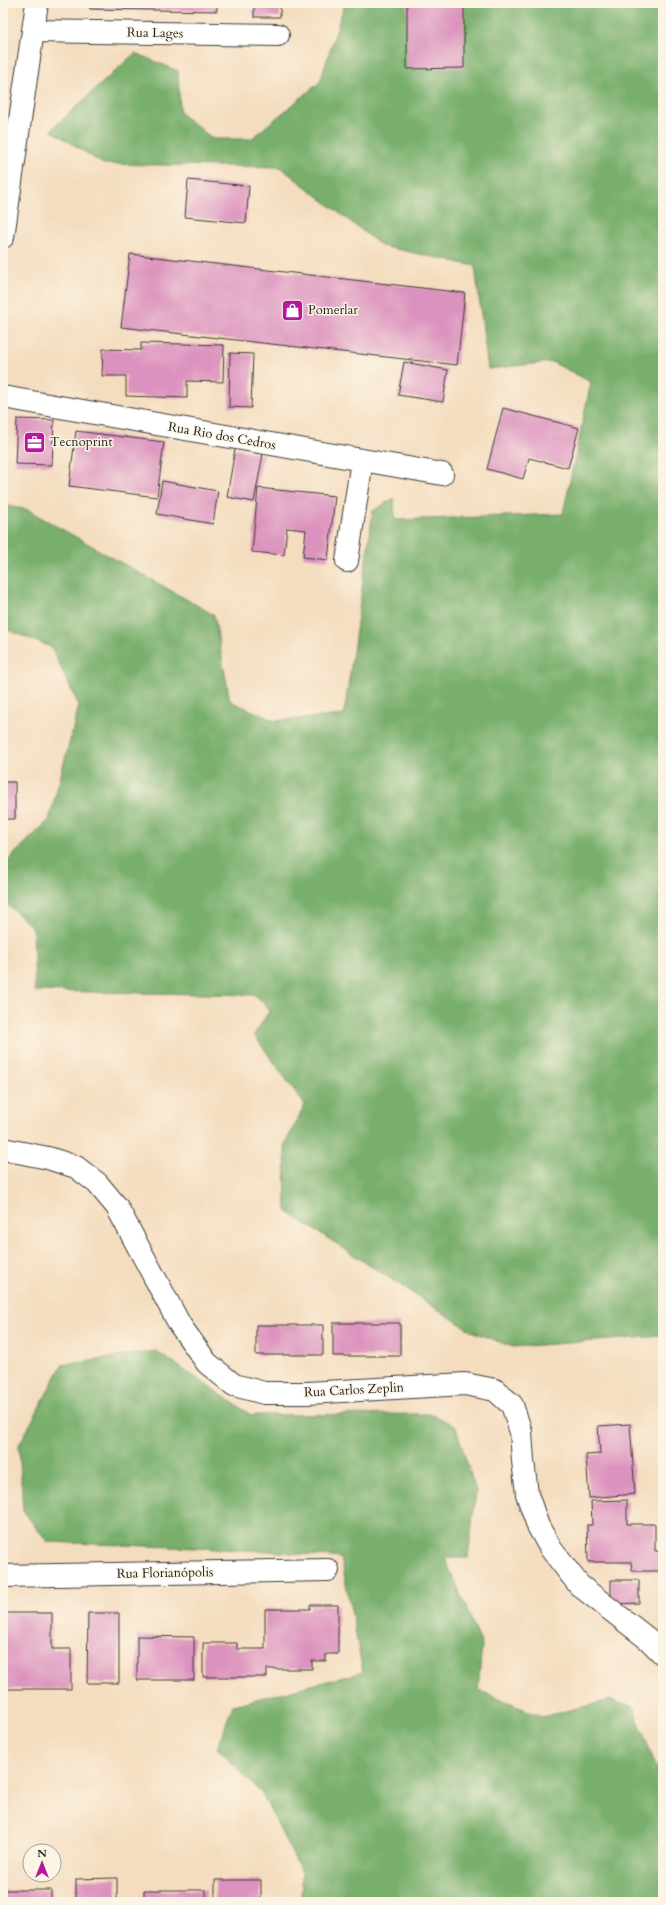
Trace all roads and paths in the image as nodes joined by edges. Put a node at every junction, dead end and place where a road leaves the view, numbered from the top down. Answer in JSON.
{"nodes":[{"id":1,"x":37,"y":3,"type":"edge"},
{"id":2,"x":33,"y":31,"type":"junction"},
{"id":3,"x":278,"y":35,"type":"dead end"},
{"id":4,"x":3,"y":237,"type":"edge"},
{"id":5,"x":3,"y":397,"type":"edge"},
{"id":6,"x":362,"y":460,"type":"junction"},
{"id":7,"x":442,"y":474,"type":"dead end"},
{"id":8,"x":347,"y":561,"type":"dead end"},
{"id":9,"x":3,"y":1149,"type":"edge"},
{"id":10,"x":328,"y":1570,"type":"dead end"},
{"id":11,"x":3,"y":1576,"type":"edge"},
{"id":12,"x":663,"y":1654,"type":"edge"}],
"edges":[{"from":1,"to":2,"type":"street"},
{"from":2,"to":3,"type":"street","name":"Rua Lages"},
{"from":2,"to":4,"type":"street"},
{"from":5,"to":6,"type":"street","name":"Rua Rio dos Cedros"},
{"from":6,"to":7,"type":"street","name":"Rua Rio dos Cedros"},
{"from":6,"to":8,"type":"street"},
{"from":9,"to":12,"type":"street","name":"Rua Carlos Zeplin"},
{"from":10,"to":11,"type":"street","name":"Rua Florianópolis"}]}
